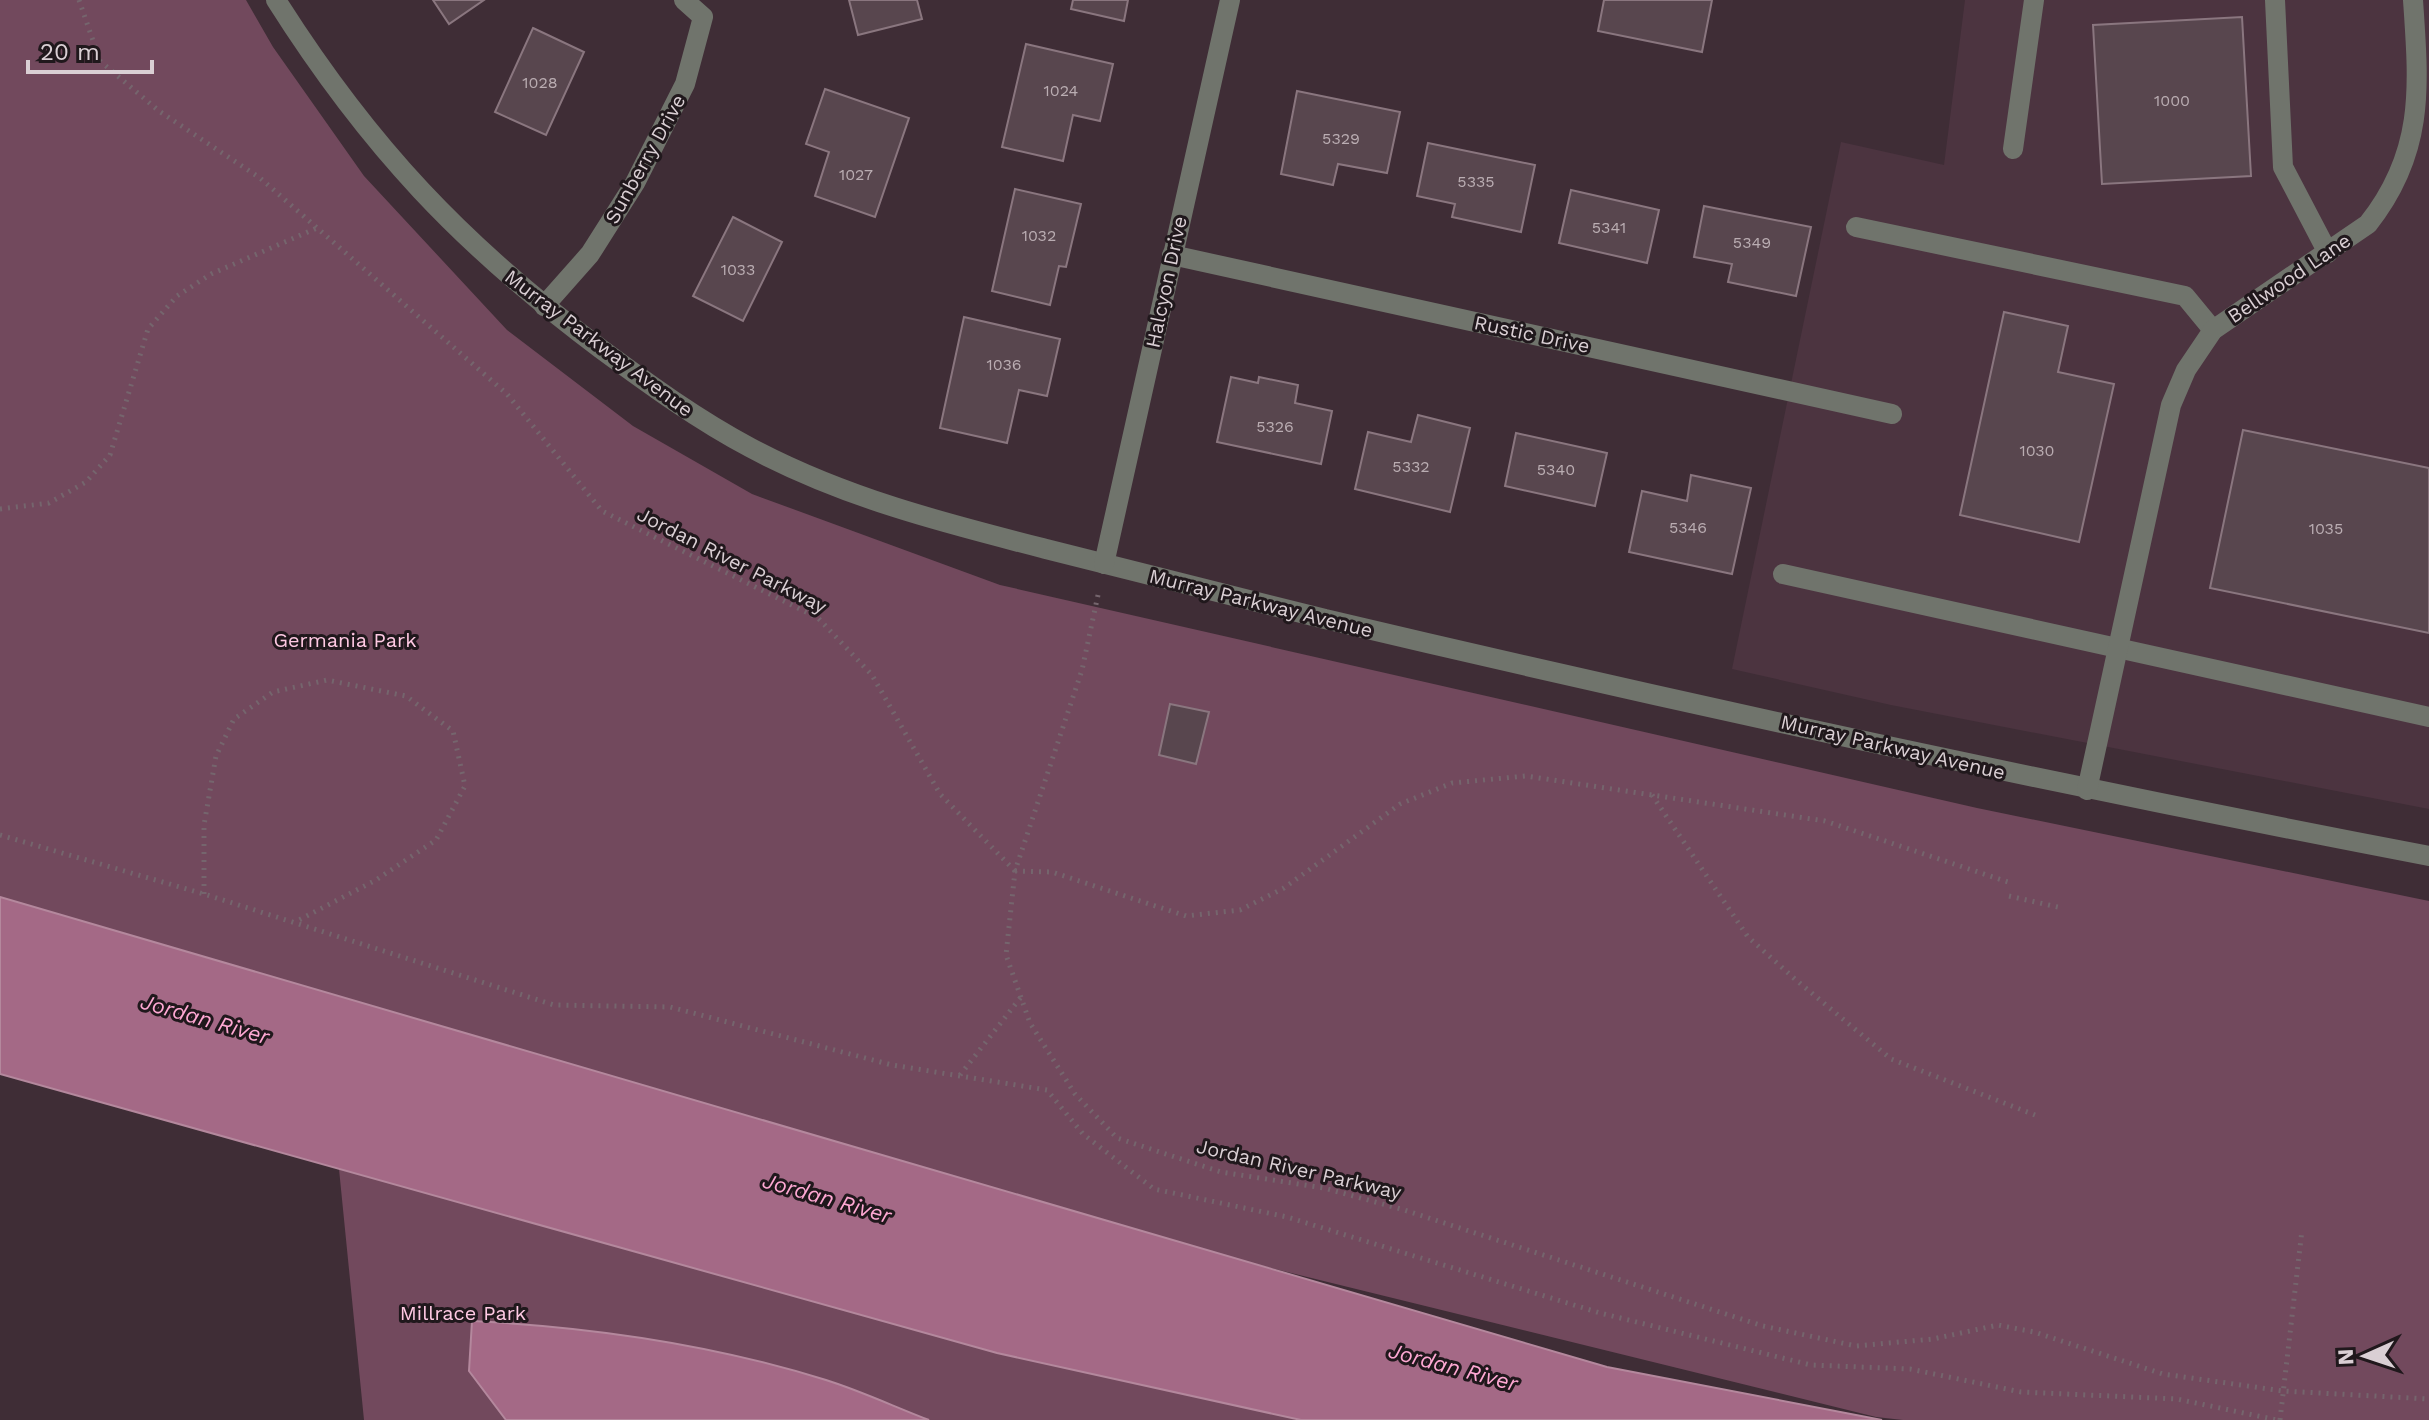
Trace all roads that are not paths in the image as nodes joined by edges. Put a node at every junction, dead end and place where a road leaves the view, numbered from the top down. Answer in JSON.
{"nodes":[{"id":1,"x":276,"y":0,"type":"edge"},
{"id":2,"x":684,"y":0,"type":"edge"},
{"id":3,"x":1230,"y":0,"type":"edge"},
{"id":4,"x":2034,"y":0,"type":"edge"},
{"id":5,"x":2275,"y":0,"type":"edge"},
{"id":6,"x":2413,"y":0,"type":"edge"},
{"id":7,"x":2013,"y":149,"type":"dead end"},
{"id":8,"x":1856,"y":227,"type":"dead end"},
{"id":9,"x":2328,"y":253,"type":"junction"},
{"id":10,"x":1172,"y":255,"type":"junction"},
{"id":11,"x":544,"y":306,"type":"junction"},
{"id":12,"x":2213,"y":330,"type":"junction"},
{"id":13,"x":1892,"y":414,"type":"dead end"},
{"id":14,"x":1104,"y":564,"type":"junction"},
{"id":15,"x":1783,"y":574,"type":"dead end"},
{"id":16,"x":2118,"y":647,"type":"junction"},
{"id":17,"x":2429,"y":717,"type":"edge"},
{"id":18,"x":2087,"y":790,"type":"junction"},
{"id":19,"x":2429,"y":856,"type":"edge"}],
"edges":[{"from":1,"to":11,"type":"street","name":"Murray Parkway Avenue"},
{"from":2,"to":11,"type":"street","name":"Sunberry Drive"},
{"from":3,"to":10,"type":"street","name":"Halcyon Drive"},
{"from":4,"to":7,"type":"street"},
{"from":5,"to":9,"type":"street"},
{"from":6,"to":9,"type":"street","name":"Bellwood Lane"},
{"from":8,"to":12,"type":"street"},
{"from":9,"to":12,"type":"street","name":"Bellwood Lane"},
{"from":10,"to":13,"type":"street","name":"Rustic Drive"},
{"from":10,"to":14,"type":"street","name":"Halcyon Drive"},
{"from":11,"to":14,"type":"street","name":"Murray Parkway Avenue"},
{"from":12,"to":16,"type":"street","name":"Bellwood Lane"},
{"from":14,"to":18,"type":"street","name":"Murray Parkway Avenue"},
{"from":15,"to":16,"type":"street"},
{"from":16,"to":17,"type":"street"},
{"from":16,"to":18,"type":"street","name":"Bellwood Lane"},
{"from":18,"to":19,"type":"street","name":"Murray Parkway Avenue"}]}
